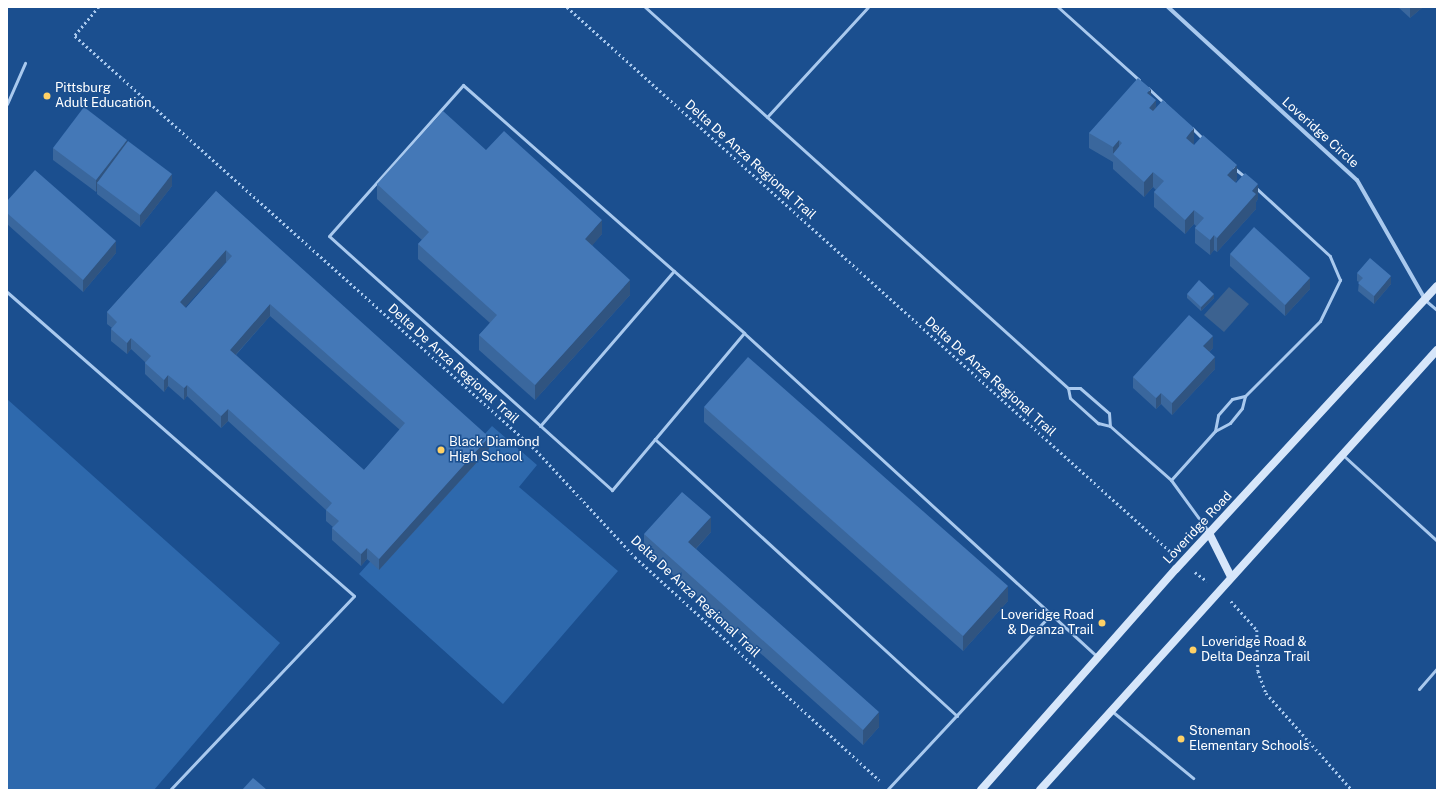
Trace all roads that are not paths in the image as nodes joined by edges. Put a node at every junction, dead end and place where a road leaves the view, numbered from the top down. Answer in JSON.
{"nodes":[{"id":1,"x":645,"y":7,"type":"edge"},
{"id":2,"x":868,"y":7,"type":"edge"},
{"id":3,"x":1058,"y":7,"type":"edge"},
{"id":4,"x":1168,"y":7,"type":"edge"},
{"id":5,"x":25,"y":63,"type":"dead end"},
{"id":6,"x":7,"y":104,"type":"edge"},
{"id":7,"x":1167,"y":106,"type":"edge"},
{"id":8,"x":767,"y":118,"type":"junction"},
{"id":9,"x":1185,"y":122,"type":"edge"},
{"id":10,"x":1208,"y":144,"type":"edge"},
{"id":11,"x":1231,"y":165,"type":"edge"},
{"id":12,"x":1249,"y":181,"type":"edge"},
{"id":13,"x":1254,"y":186,"type":"edge"},
{"id":14,"x":674,"y":271,"type":"junction"},
{"id":15,"x":1437,"y":286,"type":"edge"},
{"id":16,"x":7,"y":292,"type":"edge"},
{"id":17,"x":1425,"y":300,"type":"junction"},
{"id":18,"x":1437,"y":310,"type":"edge"},
{"id":19,"x":744,"y":333,"type":"junction"},
{"id":20,"x":1437,"y":350,"type":"edge"},
{"id":21,"x":1068,"y":388,"type":"junction"},
{"id":22,"x":1246,"y":396,"type":"junction"},
{"id":23,"x":540,"y":426,"type":"junction"},
{"id":24,"x":1110,"y":426,"type":"junction"},
{"id":25,"x":1215,"y":431,"type":"junction"},
{"id":26,"x":655,"y":439,"type":"junction"},
{"id":27,"x":1343,"y":454,"type":"junction"},
{"id":28,"x":1171,"y":480,"type":"junction"},
{"id":29,"x":1209,"y":532,"type":"junction"},
{"id":30,"x":1437,"y":541,"type":"edge"},
{"id":31,"x":1231,"y":576,"type":"junction"},
{"id":32,"x":1051,"y":614,"type":"junction"},
{"id":33,"x":1098,"y":658,"type":"junction"},
{"id":34,"x":1437,"y":668,"type":"edge"},
{"id":35,"x":1419,"y":689,"type":"dead end"},
{"id":36,"x":1110,"y":710,"type":"junction"},
{"id":37,"x":957,"y":716,"type":"junction"},
{"id":38,"x":1193,"y":778,"type":"dead end"},
{"id":39,"x":888,"y":789,"type":"edge"},
{"id":40,"x":170,"y":790,"type":"edge"},
{"id":41,"x":981,"y":790,"type":"edge"},
{"id":42,"x":1040,"y":790,"type":"edge"}],
"edges":[{"from":1,"to":8,"type":"lane"},
{"from":2,"to":8,"type":"lane"},
{"from":3,"to":7,"type":"lane"},
{"from":4,"to":17,"type":"street","name":"Loveridge Circle"},
{"from":5,"to":6,"type":"lane"},
{"from":8,"to":21,"type":"lane"},
{"from":9,"to":10,"type":"lane"},
{"from":11,"to":12,"type":"lane"},
{"from":13,"to":22,"type":"lane"},
{"from":14,"to":19,"type":"lane"},
{"from":14,"to":23,"type":"lane"},
{"from":14,"to":23,"type":"lane"},
{"from":15,"to":17,"type":"main road","name":"Loveridge Road"},
{"from":16,"to":40,"type":"lane"},
{"from":17,"to":18,"type":"lane"},
{"from":17,"to":29,"type":"main road","name":"Loveridge Road"},
{"from":19,"to":26,"type":"lane"},
{"from":19,"to":32,"type":"lane"},
{"from":20,"to":27,"type":"main road"},
{"from":21,"to":24,"type":"lane"},
{"from":21,"to":24,"type":"lane"},
{"from":22,"to":25,"type":"lane"},
{"from":22,"to":25,"type":"lane"},
{"from":23,"to":26,"type":"lane"},
{"from":24,"to":28,"type":"lane"},
{"from":25,"to":28,"type":"lane"},
{"from":26,"to":37,"type":"lane"},
{"from":27,"to":30,"type":"lane"},
{"from":27,"to":31,"type":"main road"},
{"from":28,"to":29,"type":"lane"},
{"from":29,"to":31,"type":"main road"},
{"from":29,"to":33,"type":"main road","name":"Loveridge Road"},
{"from":31,"to":36,"type":"main road"},
{"from":32,"to":33,"type":"lane"},
{"from":32,"to":37,"type":"lane"},
{"from":33,"to":41,"type":"main road","name":"Loveridge Road"},
{"from":34,"to":35,"type":"lane"},
{"from":36,"to":38,"type":"lane"},
{"from":36,"to":42,"type":"main road"},
{"from":37,"to":39,"type":"lane"}]}
